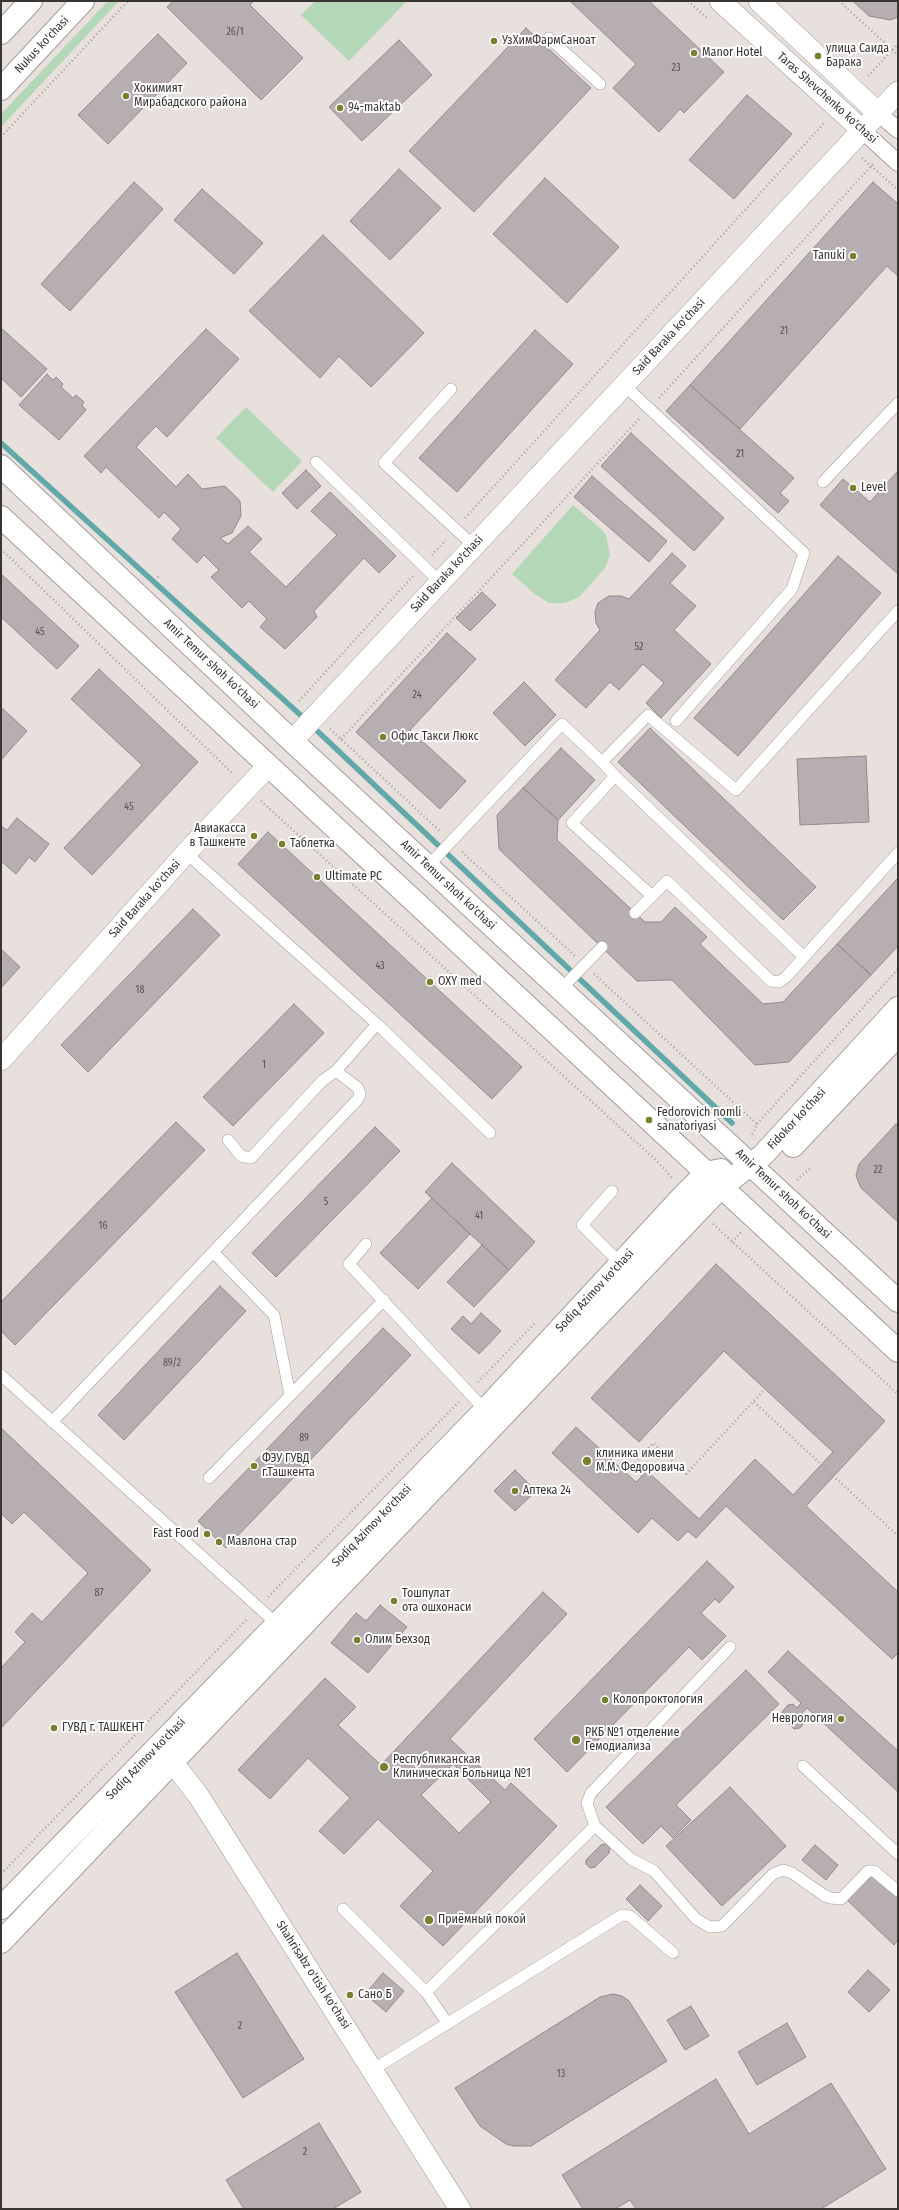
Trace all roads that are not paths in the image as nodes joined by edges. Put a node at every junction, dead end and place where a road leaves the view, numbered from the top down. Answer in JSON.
{"nodes":[{"id":1,"x":31,"y":1,"type":"edge"},
{"id":2,"x":83,"y":1,"type":"edge"},
{"id":3,"x":720,"y":1,"type":"edge"},
{"id":4,"x":759,"y":1,"type":"edge"},
{"id":5,"x":1,"y":33,"type":"edge"},
{"id":6,"x":549,"y":38,"type":"dead end"},
{"id":7,"x":600,"y":84,"type":"dead end"},
{"id":8,"x":1,"y":89,"type":"edge"},
{"id":9,"x":898,"y":92,"type":"edge"},
{"id":10,"x":878,"y":112,"type":"junction"},
{"id":11,"x":862,"y":130,"type":"junction"},
{"id":12,"x":898,"y":130,"type":"edge"},
{"id":13,"x":898,"y":162,"type":"edge"},
{"id":14,"x":624,"y":385,"type":"junction"},
{"id":15,"x":451,"y":389,"type":"dead end"},
{"id":16,"x":898,"y":402,"type":"edge"},
{"id":17,"x":316,"y":462,"type":"dead end"},
{"id":18,"x":1,"y":466,"type":"edge"},
{"id":19,"x":823,"y":482,"type":"dead end"},
{"id":20,"x":1,"y":517,"type":"edge"},
{"id":21,"x":474,"y":546,"type":"junction"},
{"id":22,"x":440,"y":582,"type":"junction"},
{"id":23,"x":898,"y":611,"type":"edge"},
{"id":24,"x":676,"y":721,"type":"dead end"},
{"id":25,"x":292,"y":741,"type":"junction"},
{"id":26,"x":602,"y":762,"type":"junction"},
{"id":27,"x":268,"y":766,"type":"junction"},
{"id":28,"x":615,"y":776,"type":"junction"},
{"id":29,"x":186,"y":853,"type":"junction"},
{"id":30,"x":898,"y":853,"type":"edge"},
{"id":31,"x":433,"y":861,"type":"junction"},
{"id":32,"x":652,"y":896,"type":"junction"},
{"id":33,"x":635,"y":913,"type":"dead end"},
{"id":34,"x":602,"y":947,"type":"dead end"},
{"id":35,"x":804,"y":957,"type":"junction"},
{"id":36,"x":565,"y":984,"type":"junction"},
{"id":37,"x":898,"y":1008,"type":"edge"},
{"id":38,"x":377,"y":1024,"type":"junction"},
{"id":39,"x":898,"y":1035,"type":"edge"},
{"id":40,"x":1,"y":1060,"type":"edge"},
{"id":41,"x":336,"y":1071,"type":"junction"},
{"id":42,"x":490,"y":1133,"type":"dead end"},
{"id":43,"x":228,"y":1140,"type":"dead end"},
{"id":44,"x":758,"y":1170,"type":"junction"},
{"id":45,"x":714,"y":1180,"type":"junction"},
{"id":46,"x":612,"y":1191,"type":"dead end"},
{"id":47,"x":366,"y":1244,"type":"dead end"},
{"id":48,"x":213,"y":1252,"type":"junction"},
{"id":49,"x":620,"y":1263,"type":"junction"},
{"id":50,"x":384,"y":1300,"type":"junction"},
{"id":51,"x":898,"y":1301,"type":"edge"},
{"id":52,"x":898,"y":1351,"type":"edge"},
{"id":53,"x":1,"y":1375,"type":"edge"},
{"id":54,"x":290,"y":1395,"type":"junction"},
{"id":55,"x":485,"y":1410,"type":"junction"},
{"id":56,"x":52,"y":1422,"type":"junction"},
{"id":57,"x":209,"y":1478,"type":"dead end"},
{"id":58,"x":284,"y":1630,"type":"junction"},
{"id":59,"x":730,"y":1647,"type":"dead end"},
{"id":60,"x":164,"y":1755,"type":"junction"},
{"id":61,"x":803,"y":1766,"type":"dead end"},
{"id":62,"x":595,"y":1826,"type":"junction"},
{"id":63,"x":898,"y":1854,"type":"edge"},
{"id":64,"x":898,"y":1891,"type":"edge"},
{"id":65,"x":1,"y":1908,"type":"edge"},
{"id":66,"x":343,"y":1909,"type":"dead end"},
{"id":67,"x":1,"y":1942,"type":"edge"},
{"id":68,"x":673,"y":1953,"type":"dead end"},
{"id":69,"x":426,"y":1992,"type":"junction"},
{"id":70,"x":448,"y":2024,"type":"junction"},
{"id":71,"x":374,"y":2070,"type":"junction"},
{"id":72,"x":460,"y":2209,"type":"edge"}],
"edges":[{"from":1,"to":5,"type":"main road"},
{"from":2,"to":8,"type":"main road","name":"Nukus ko'chasi"},
{"from":3,"to":11,"type":"street","name":"Taras Shevchenko ko'chasi"},
{"from":4,"to":10,"type":"street","name":"Taras Shevchenko ko'chasi"},
{"from":6,"to":7,"type":"lane"},
{"from":9,"to":10,"type":"street","name":"Said Baraka ko'chasi"},
{"from":10,"to":11,"type":"street","name":"Said Baraka ko'chasi"},
{"from":10,"to":12,"type":"street","name":"Taras Shevchenko ko'chasi"},
{"from":11,"to":13,"type":"street","name":"Taras Shevchenko ko'chasi"},
{"from":11,"to":14,"type":"street","name":"Said Baraka ko'chasi"},
{"from":14,"to":21,"type":"street","name":"Said Baraka ko'chasi"},
{"from":14,"to":24,"type":"lane"},
{"from":15,"to":21,"type":"lane"},
{"from":16,"to":19,"type":"lane"},
{"from":17,"to":22,"type":"lane"},
{"from":18,"to":25,"type":"main road","name":"Amir Temur shoh ko'chasi"},
{"from":20,"to":27,"type":"main road"},
{"from":21,"to":22,"type":"street","name":"Said Baraka ko'chasi"},
{"from":22,"to":25,"type":"street","name":"Said Baraka ko'chasi"},
{"from":23,"to":26,"type":"lane"},
{"from":25,"to":27,"type":"main road","name":"Said Baraka ko'chasi"},
{"from":25,"to":31,"type":"main road","name":"Amir Temur shoh ko'chasi"},
{"from":26,"to":28,"type":"lane"},
{"from":26,"to":31,"type":"lane"},
{"from":27,"to":29,"type":"street","name":"Said Baraka ko'chasi"},
{"from":27,"to":45,"type":"main road"},
{"from":28,"to":32,"type":"lane"},
{"from":28,"to":35,"type":"lane"},
{"from":29,"to":38,"type":"lane"},
{"from":29,"to":40,"type":"street","name":"Said Baraka ko'chasi"},
{"from":30,"to":35,"type":"lane"},
{"from":31,"to":36,"type":"main road","name":"Amir Temur shoh ko'chasi"},
{"from":32,"to":33,"type":"lane"},
{"from":32,"to":35,"type":"lane"},
{"from":34,"to":36,"type":"lane"},
{"from":36,"to":44,"type":"main road","name":"Amir Temur shoh ko'chasi"},
{"from":37,"to":44,"type":"main road","name":"Fidokor ko'chasi"},
{"from":38,"to":41,"type":"lane"},
{"from":38,"to":42,"type":"lane"},
{"from":39,"to":44,"type":"main road","name":"Fidokor ko'chasi"},
{"from":41,"to":43,"type":"lane"},
{"from":41,"to":48,"type":"lane"},
{"from":44,"to":45,"type":"main road","name":"Fidokor ko'chasi"},
{"from":44,"to":51,"type":"main road","name":"Amir Temur shoh ko'chasi"},
{"from":45,"to":49,"type":"main road","name":"Sodiq Azimov ko'chasi"},
{"from":45,"to":52,"type":"main road"},
{"from":45,"to":58,"type":"main road","name":"Sodiq Azimov ko'chasi"},
{"from":46,"to":49,"type":"lane"},
{"from":47,"to":50,"type":"lane"},
{"from":48,"to":54,"type":"lane"},
{"from":48,"to":56,"type":"lane"},
{"from":49,"to":55,"type":"main road","name":"Sodiq Azimov ko'chasi"},
{"from":50,"to":54,"type":"lane"},
{"from":50,"to":55,"type":"lane"},
{"from":53,"to":56,"type":"lane"},
{"from":54,"to":57,"type":"lane"},
{"from":55,"to":58,"type":"main road","name":"Sodiq Azimov ko'chasi"},
{"from":56,"to":58,"type":"lane"},
{"from":58,"to":60,"type":"main road","name":"Sodiq Azimov ko'chasi"},
{"from":59,"to":62,"type":"lane"},
{"from":60,"to":65,"type":"main road","name":"Sodiq Azimov ko'chasi"},
{"from":60,"to":67,"type":"main road","name":"Sodiq Azimov ko'chasi"},
{"from":60,"to":71,"type":"street","name":"Shahrisabz o'tish ko'chasi"},
{"from":61,"to":63,"type":"lane"},
{"from":62,"to":64,"type":"lane"},
{"from":62,"to":69,"type":"lane"},
{"from":66,"to":69,"type":"lane"},
{"from":68,"to":70,"type":"lane"},
{"from":69,"to":70,"type":"lane"},
{"from":70,"to":71,"type":"lane"},
{"from":71,"to":72,"type":"street","name":"Shahrisabz o'tish ko'chasi"}]}
